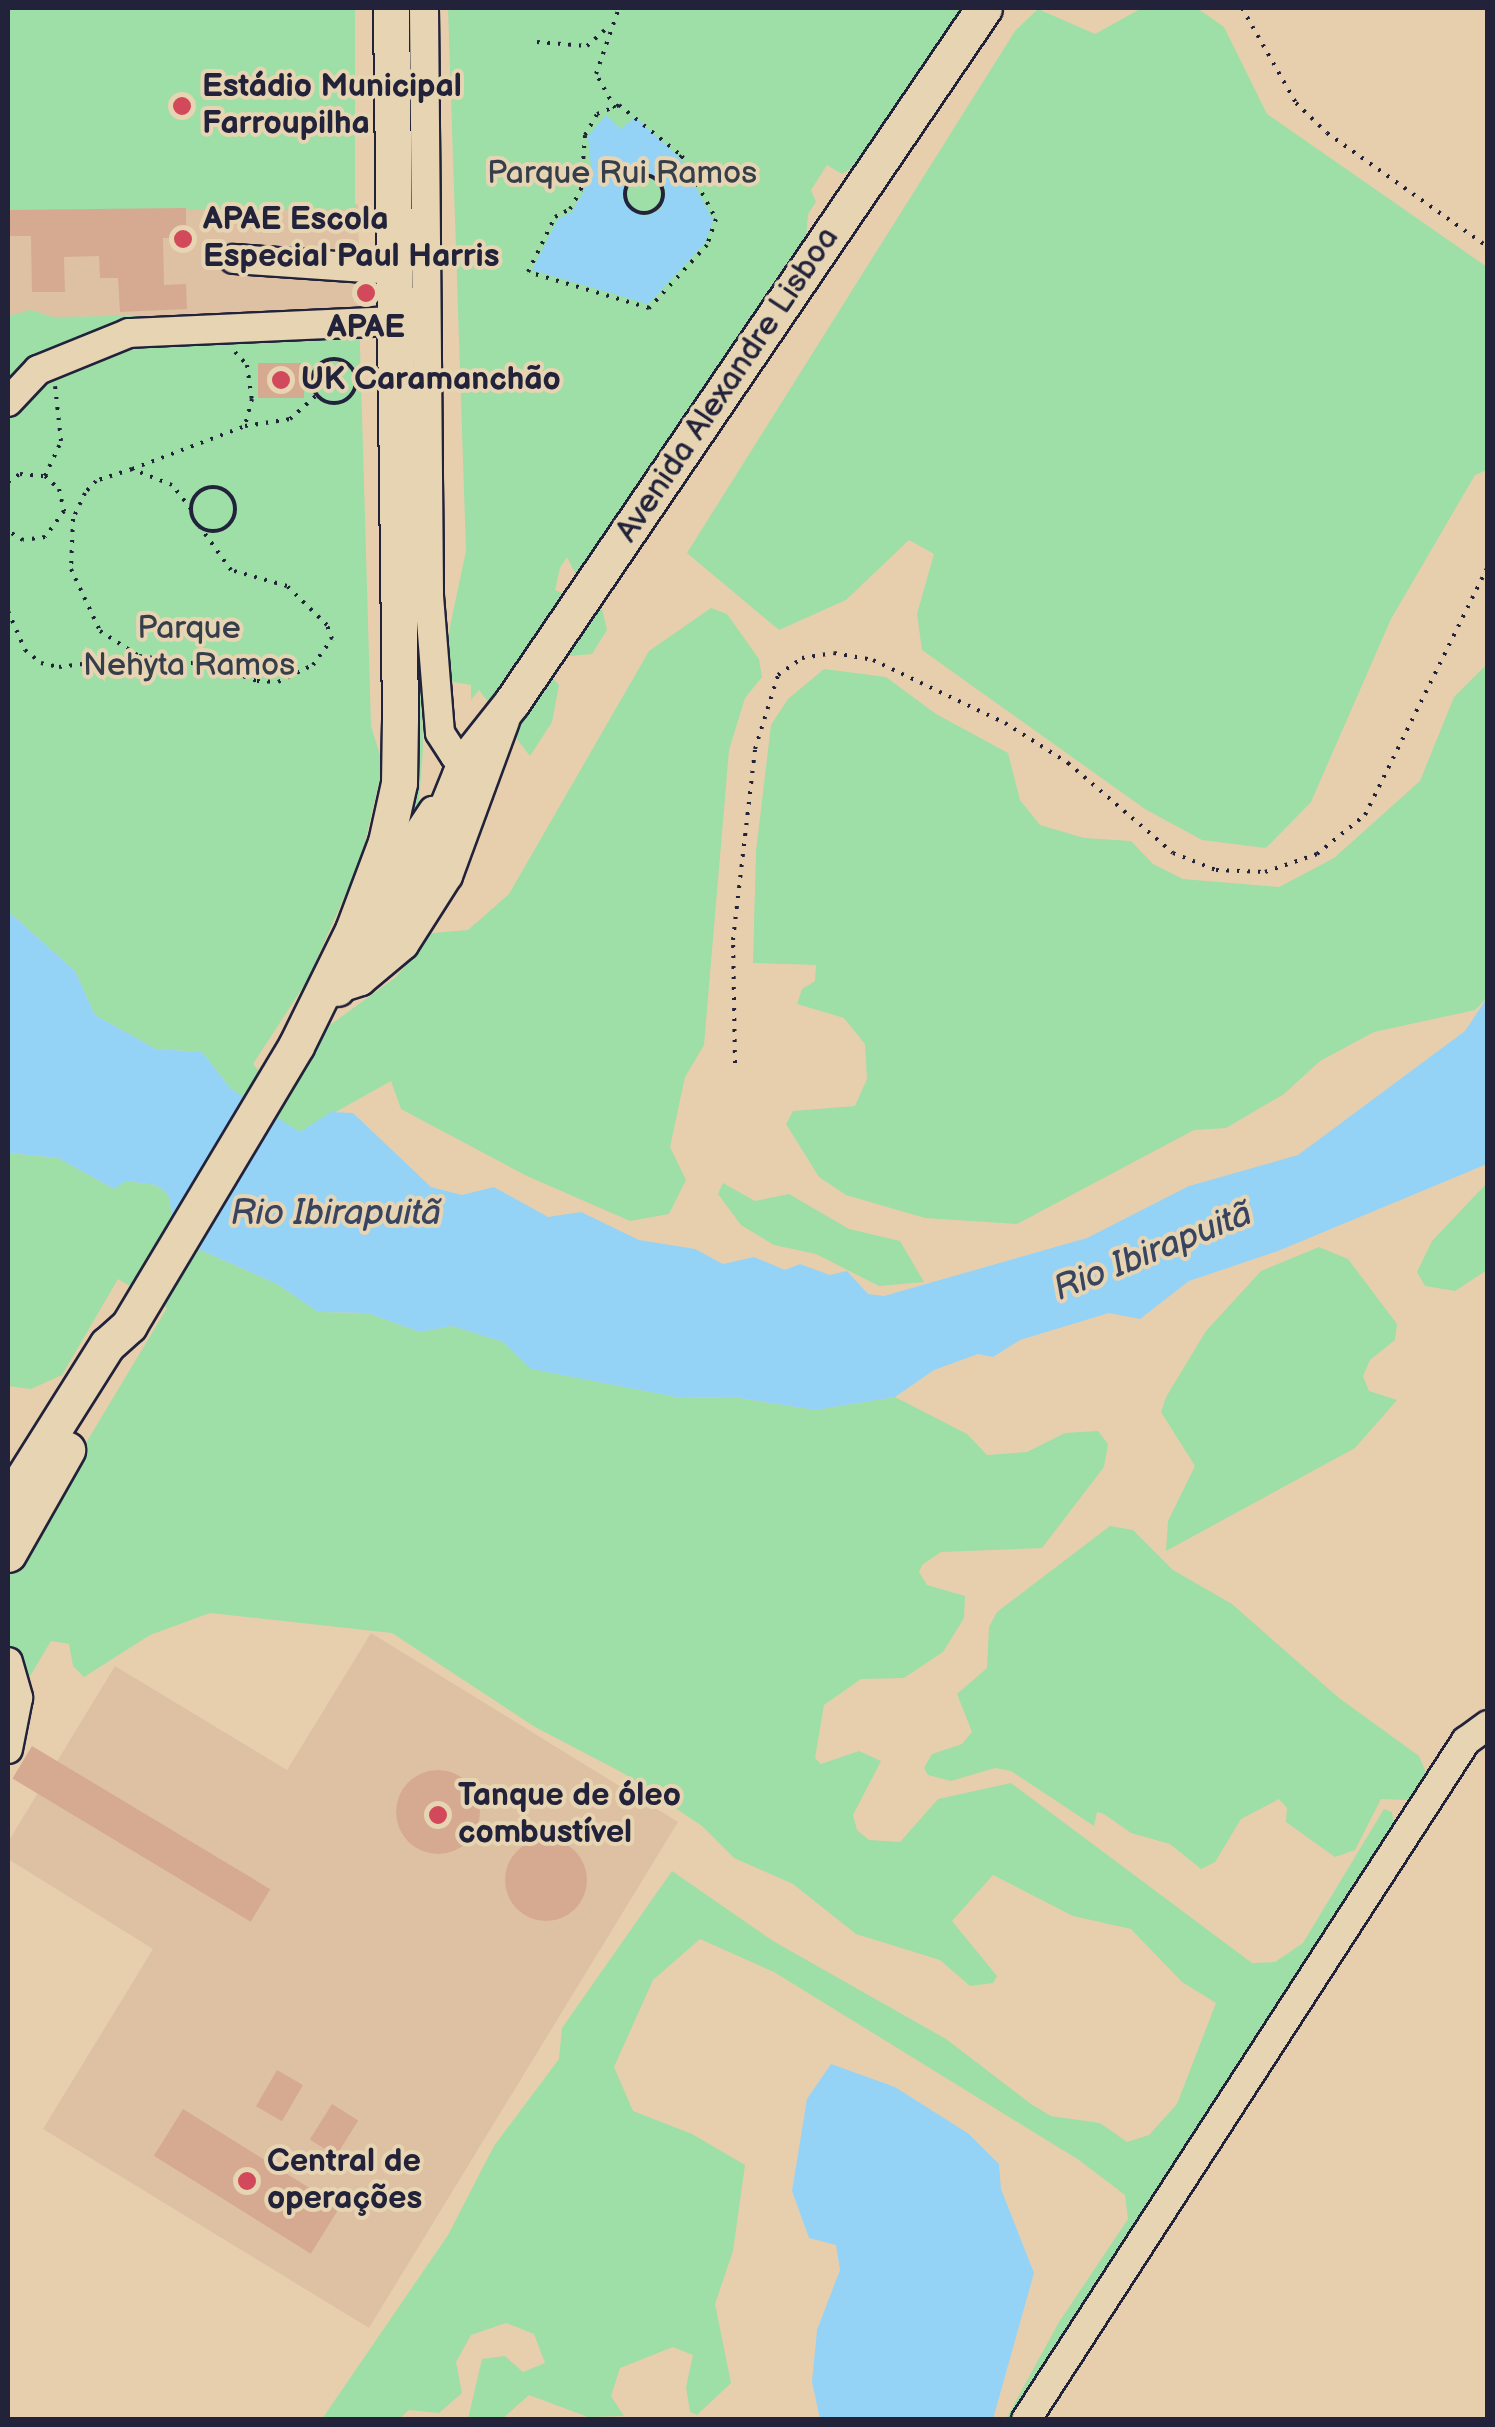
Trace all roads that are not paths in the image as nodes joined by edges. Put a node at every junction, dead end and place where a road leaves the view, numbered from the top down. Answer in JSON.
{"nodes":[{"id":1,"x":391,"y":8,"type":"edge"},
{"id":2,"x":424,"y":8,"type":"edge"},
{"id":3,"x":984,"y":8,"type":"edge"},
{"id":4,"x":234,"y":258,"type":"dead end"},
{"id":5,"x":396,"y":270,"type":"junction"},
{"id":6,"x":398,"y":321,"type":"junction"},
{"id":7,"x":8,"y":402,"type":"edge"},
{"id":8,"x":512,"y":702,"type":"junction"},
{"id":9,"x":466,"y":760,"type":"junction"},
{"id":10,"x":354,"y":930,"type":"junction"},
{"id":11,"x":327,"y":997,"type":"junction"},
{"id":12,"x":135,"y":1315,"type":"junction"},
{"id":13,"x":8,"y":1502,"type":"edge"},
{"id":14,"x":8,"y":1554,"type":"edge"},
{"id":15,"x":8,"y":1662,"type":"edge"},
{"id":16,"x":1488,"y":1725,"type":"edge"},
{"id":17,"x":8,"y":1749,"type":"edge"},
{"id":18,"x":1026,"y":2420,"type":"edge"}],
"edges":[{"from":1,"to":5,"type":"main road"},
{"from":2,"to":9,"type":"street"},
{"from":3,"to":8,"type":"main road","name":"Avenida Alexandre Lisboa"},
{"from":4,"to":5,"type":"street"},
{"from":5,"to":6,"type":"main road"},
{"from":6,"to":7,"type":"street"},
{"from":6,"to":10,"type":"main road"},
{"from":8,"to":9,"type":"main road","name":"Avenida Alexandre Lisboa"},
{"from":8,"to":11,"type":"street"},
{"from":9,"to":10,"type":"street"},
{"from":9,"to":11,"type":"main road","name":"Avenida Alexandre Lisboa"},
{"from":10,"to":11,"type":"main road"},
{"from":11,"to":12,"type":"main road"},
{"from":12,"to":13,"type":"main road"},
{"from":12,"to":14,"type":"main road"},
{"from":15,"to":17,"type":"street"},
{"from":16,"to":18,"type":"street"}]}
